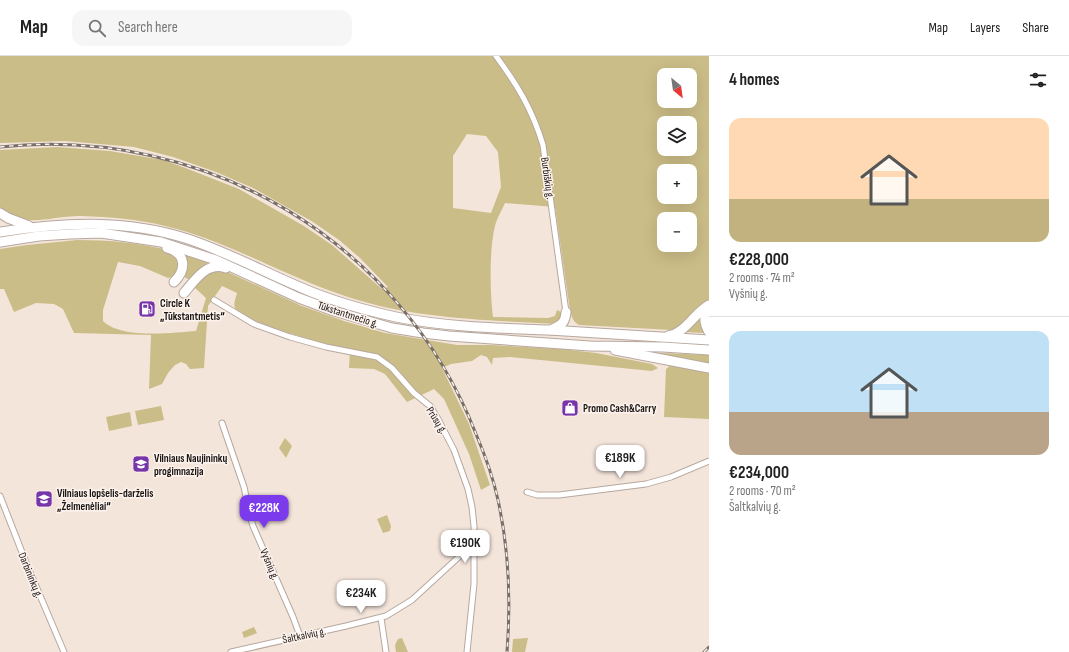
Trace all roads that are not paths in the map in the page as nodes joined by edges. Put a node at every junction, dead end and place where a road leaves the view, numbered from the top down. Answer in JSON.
{"nodes":[{"id":1,"x":496,"y":56,"type":"edge"},
{"id":2,"x":0,"y":213,"type":"edge"},
{"id":3,"x":31,"y":227,"type":"junction"},
{"id":4,"x":0,"y":232,"type":"edge"},
{"id":5,"x":137,"y":238,"type":"junction"},
{"id":6,"x":0,"y":242,"type":"edge"},
{"id":7,"x":249,"y":274,"type":"junction"},
{"id":8,"x":174,"y":282,"type":"dead end"},
{"id":9,"x":184,"y":293,"type":"dead end"},
{"id":10,"x":214,"y":300,"type":"dead end"},
{"id":11,"x":709,"y":306,"type":"edge"},
{"id":12,"x":566,"y":312,"type":"junction"},
{"id":13,"x":550,"y":330,"type":"junction"},
{"id":14,"x":582,"y":332,"type":"junction"},
{"id":15,"x":709,"y":332,"type":"edge"},
{"id":16,"x":662,"y":337,"type":"junction"},
{"id":17,"x":709,"y":340,"type":"edge"},
{"id":18,"x":590,"y":346,"type":"junction"},
{"id":19,"x":709,"y":350,"type":"edge"},
{"id":20,"x":709,"y":368,"type":"edge"},
{"id":21,"x":222,"y":423,"type":"dead end"},
{"id":22,"x":709,"y":461,"type":"edge"},
{"id":23,"x":527,"y":492,"type":"dead end"},
{"id":24,"x":0,"y":496,"type":"edge"},
{"id":25,"x":474,"y":550,"type":"junction"},
{"id":26,"x":381,"y":618,"type":"junction"},
{"id":27,"x":300,"y":636,"type":"junction"},
{"id":28,"x":64,"y":652,"type":"edge"},
{"id":29,"x":231,"y":652,"type":"edge"},
{"id":30,"x":386,"y":652,"type":"edge"},
{"id":31,"x":468,"y":652,"type":"edge"}],
"edges":[{"from":1,"to":12,"type":"street","name":"Burbiškių g."},
{"from":2,"to":3,"type":"highway"},
{"from":3,"to":4,"type":"highway","name":"Tūkstantmečio g."},
{"from":3,"to":13,"type":"highway","name":"Tūkstantmečio g."},
{"from":5,"to":6,"type":"highway","name":"Tūkstantmečio g."},
{"from":5,"to":7,"type":"highway","name":"Tūkstantmečio g."},
{"from":5,"to":8,"type":"highway"},
{"from":7,"to":9,"type":"highway"},
{"from":7,"to":18,"type":"highway","name":"Tūkstantmečio g."},
{"from":10,"to":25,"type":"street","name":"Prūsų g."},
{"from":11,"to":15,"type":"highway"},
{"from":11,"to":16,"type":"highway"},
{"from":12,"to":13,"type":"highway"},
{"from":12,"to":14,"type":"highway"},
{"from":13,"to":14,"type":"highway","name":"Tūkstantmečio g."},
{"from":14,"to":16,"type":"highway","name":"Tūkstantmečio g."},
{"from":16,"to":17,"type":"highway","name":"Tūkstantmečio g."},
{"from":18,"to":19,"type":"highway","name":"Tūkstantmečio g."},
{"from":18,"to":20,"type":"highway"},
{"from":21,"to":27,"type":"street","name":"Vyšnių g."},
{"from":22,"to":23,"type":"street"},
{"from":24,"to":28,"type":"street","name":"Darbininkų g."},
{"from":25,"to":26,"type":"street","name":"Šaltkalvių g."},
{"from":25,"to":31,"type":"street","name":"Prūsų g."},
{"from":26,"to":27,"type":"street","name":"Šaltkalvių g."},
{"from":26,"to":30,"type":"street"},
{"from":27,"to":29,"type":"street","name":"Šaltkalvių g."}]}
